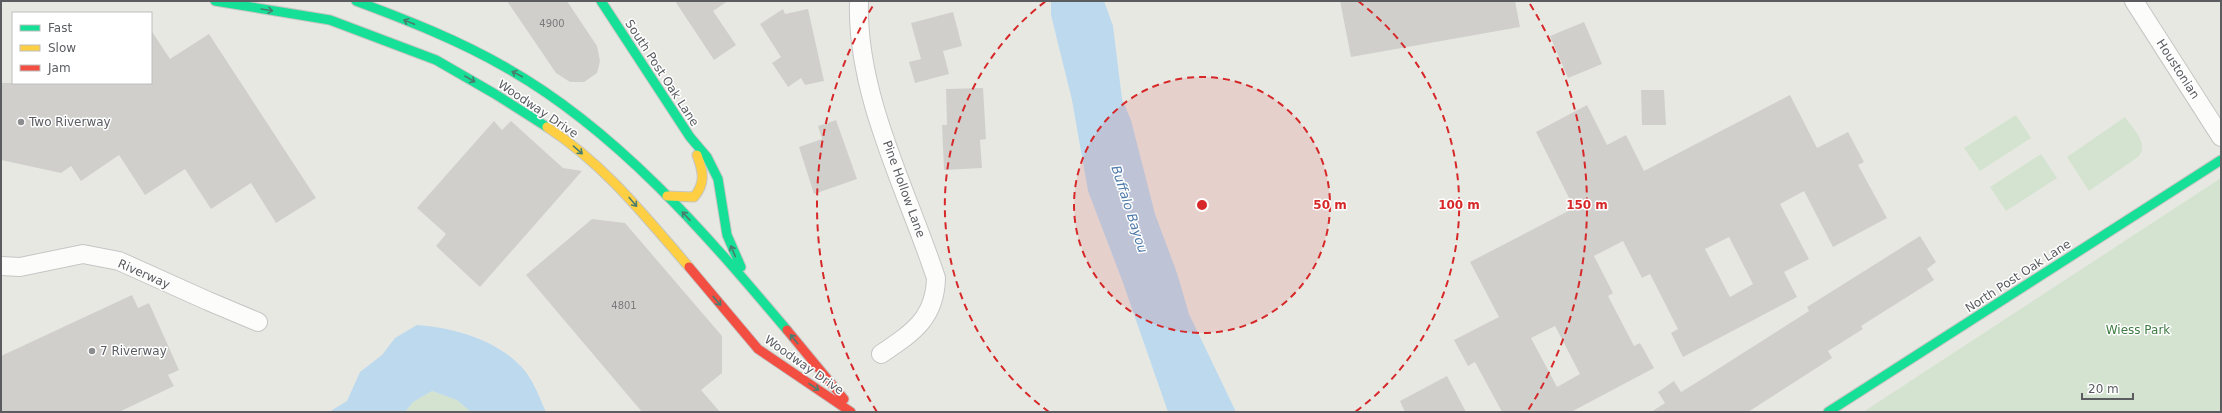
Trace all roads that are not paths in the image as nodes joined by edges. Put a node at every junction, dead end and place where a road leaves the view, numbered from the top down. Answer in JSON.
{"nodes":[{"id":1,"x":215,"y":1,"type":"edge"},
{"id":2,"x":356,"y":1,"type":"edge"},
{"id":3,"x":601,"y":1,"type":"edge"},
{"id":4,"x":859,"y":1,"type":"edge"},
{"id":5,"x":2134,"y":1,"type":"edge"},
{"id":6,"x":243,"y":3,"type":"edge"},
{"id":7,"x":445,"y":36,"type":"junction"},
{"id":8,"x":436,"y":60,"type":"junction"},
{"id":9,"x":690,"y":137,"type":"junction"},
{"id":10,"x":2221,"y":137,"type":"edge"},
{"id":11,"x":618,"y":160,"type":"junction"},
{"id":12,"x":2221,"y":160,"type":"edge"},
{"id":13,"x":606,"y":174,"type":"junction"},
{"id":14,"x":667,"y":196,"type":"junction"},
{"id":15,"x":1,"y":266,"type":"edge"},
{"id":16,"x":751,"y":286,"type":"junction"},
{"id":17,"x":258,"y":322,"type":"dead end"},
{"id":18,"x":881,"y":354,"type":"dead end"},
{"id":19,"x":851,"y":412,"type":"edge"},
{"id":20,"x":855,"y":412,"type":"edge"},
{"id":21,"x":1828,"y":412,"type":"edge"}],
"edges":[{"from":1,"to":6,"type":"main road","name":"Woodway Drive"},
{"from":7,"to":2,"type":"main road","name":"Woodway Drive","one_way":true},
{"from":3,"to":9,"type":"main road","name":"South Post Oak Lane"},
{"from":4,"to":18,"type":"street","name":"Pine Hollow Lane"},
{"from":5,"to":10,"type":"street","name":"Houstonian"},
{"from":6,"to":8,"type":"main road","name":"Woodway Drive","one_way":true},
{"from":7,"to":8,"type":"main road"},
{"from":11,"to":7,"type":"main road","name":"Woodway Drive","one_way":true},
{"from":8,"to":13,"type":"main road","name":"Woodway Drive","one_way":true},
{"from":9,"to":14,"type":"main road","name":"South Post Oak Lane"},
{"from":16,"to":9,"type":"main road","name":"South Post Oak Lane","one_way":true},
{"from":11,"to":13,"type":"main road"},
{"from":11,"to":14,"type":"main road","name":"Woodway Drive"},
{"from":12,"to":21,"type":"main road","name":"North Post Oak Lane"},
{"from":13,"to":19,"type":"main road","name":"Woodway Drive","one_way":true},
{"from":16,"to":14,"type":"main road","name":"Woodway Drive","one_way":true},
{"from":15,"to":17,"type":"street","name":"Riverway"},
{"from":20,"to":16,"type":"main road","name":"Woodway Drive","one_way":true}]}
